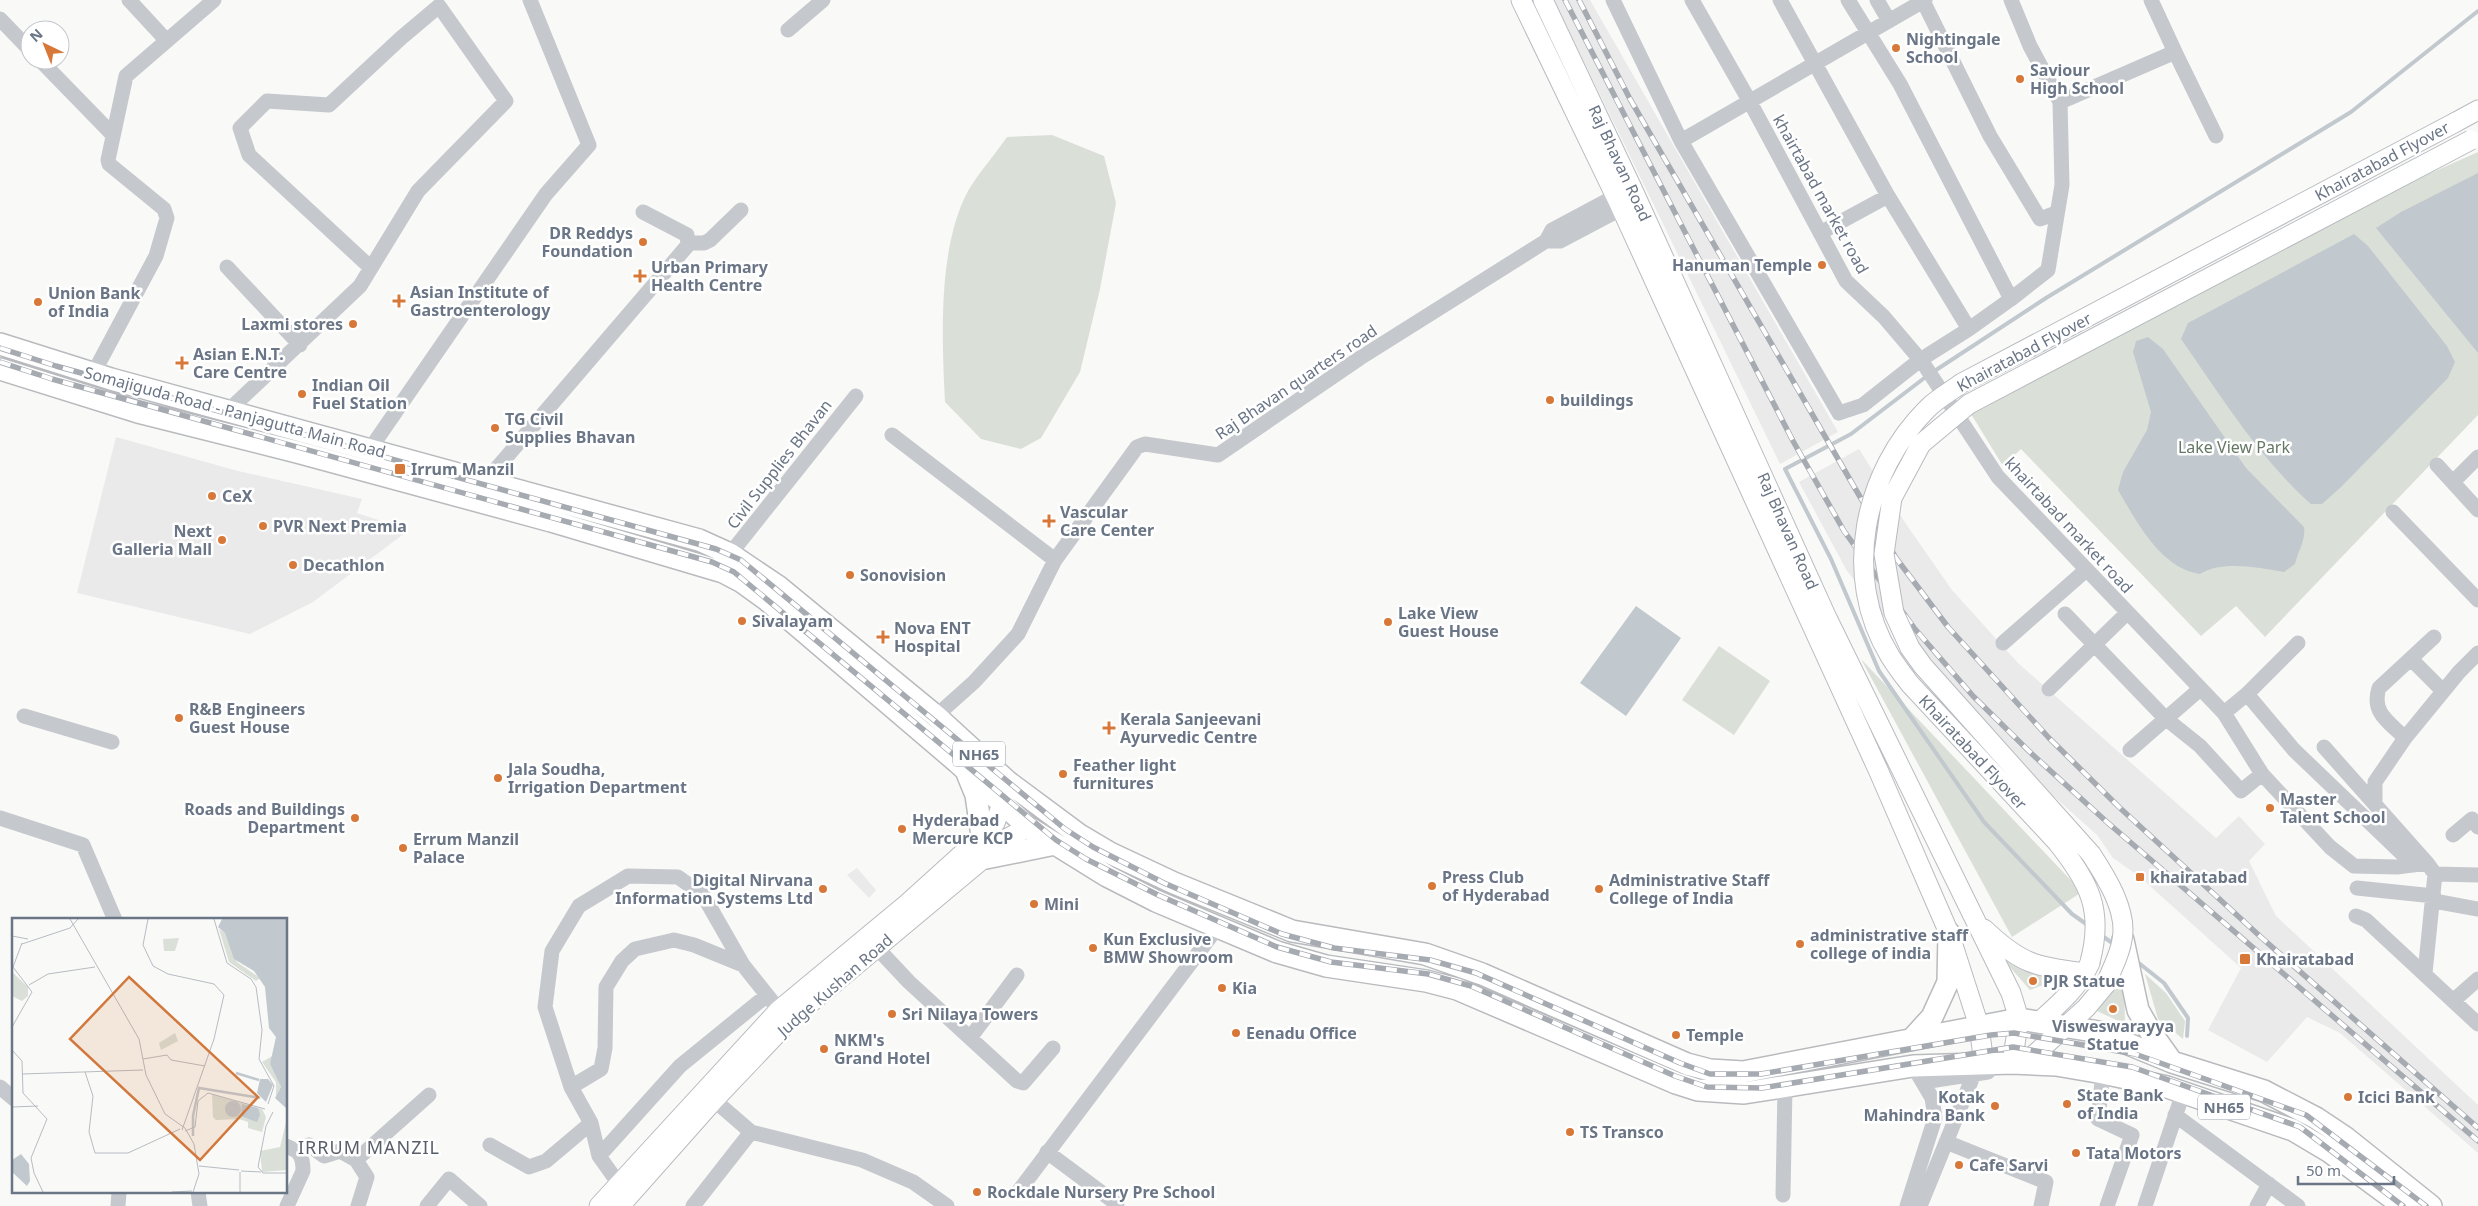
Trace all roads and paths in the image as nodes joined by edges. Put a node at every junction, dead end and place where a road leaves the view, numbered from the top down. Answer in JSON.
{"nodes":[{"id":1,"x":128,"y":0,"type":"edge"},
{"id":2,"x":214,"y":0,"type":"edge"},
{"id":3,"x":530,"y":0,"type":"edge"},
{"id":4,"x":823,"y":0,"type":"edge"},
{"id":5,"x":1521,"y":0,"type":"edge"},
{"id":6,"x":1543,"y":0,"type":"edge"},
{"id":7,"x":1613,"y":0,"type":"edge"},
{"id":8,"x":1692,"y":0,"type":"edge"},
{"id":9,"x":1780,"y":0,"type":"edge"},
{"id":10,"x":1848,"y":0,"type":"edge"},
{"id":11,"x":1877,"y":0,"type":"edge"},
{"id":12,"x":2011,"y":0,"type":"edge"},
{"id":13,"x":2150,"y":0,"type":"edge"},
{"id":14,"x":1924,"y":1,"type":"edge"},
{"id":15,"x":0,"y":19,"type":"edge"},
{"id":16,"x":1888,"y":21,"type":"junction"},
{"id":17,"x":788,"y":30,"type":"dead end"},
{"id":18,"x":1869,"y":33,"type":"junction"},
{"id":19,"x":20,"y":40,"type":"edge"},
{"id":20,"x":166,"y":40,"type":"junction"},
{"id":21,"x":2175,"y":52,"type":"junction"},
{"id":22,"x":1816,"y":64,"type":"junction"},
{"id":23,"x":50,"y":70,"type":"edge"},
{"id":24,"x":1750,"y":102,"type":"junction"},
{"id":25,"x":2060,"y":102,"type":"junction"},
{"id":26,"x":2478,"y":110,"type":"edge"},
{"id":27,"x":113,"y":135,"type":"junction"},
{"id":28,"x":2216,"y":136,"type":"dead end"},
{"id":29,"x":2474,"y":138,"type":"edge"},
{"id":30,"x":1681,"y":141,"type":"junction"},
{"id":31,"x":1888,"y":196,"type":"junction"},
{"id":32,"x":1627,"y":198,"type":"junction"},
{"id":33,"x":742,"y":210,"type":"dead end"},
{"id":34,"x":643,"y":212,"type":"dead end"},
{"id":35,"x":2056,"y":213,"type":"junction"},
{"id":36,"x":1820,"y":233,"type":"junction"},
{"id":37,"x":689,"y":243,"type":"junction"},
{"id":38,"x":227,"y":267,"type":"dead end"},
{"id":39,"x":370,"y":268,"type":"junction"},
{"id":40,"x":2011,"y":299,"type":"junction"},
{"id":41,"x":1969,"y":329,"type":"junction"},
{"id":42,"x":0,"y":344,"type":"edge"},
{"id":43,"x":300,"y":345,"type":"junction"},
{"id":44,"x":1921,"y":362,"type":"junction"},
{"id":45,"x":0,"y":369,"type":"edge"},
{"id":46,"x":93,"y":374,"type":"junction"},
{"id":47,"x":856,"y":396,"type":"dead end"},
{"id":48,"x":229,"y":410,"type":"junction"},
{"id":49,"x":892,"y":435,"type":"dead end"},
{"id":50,"x":370,"y":449,"type":"junction"},
{"id":51,"x":2478,"y":457,"type":"edge"},
{"id":52,"x":2437,"y":465,"type":"dead end"},
{"id":53,"x":485,"y":482,"type":"junction"},
{"id":54,"x":2453,"y":482,"type":"junction"},
{"id":55,"x":2478,"y":510,"type":"edge"},
{"id":56,"x":2393,"y":512,"type":"dead end"},
{"id":57,"x":652,"y":527,"type":"junction"},
{"id":58,"x":642,"y":548,"type":"junction"},
{"id":59,"x":730,"y":554,"type":"junction"},
{"id":60,"x":1055,"y":560,"type":"junction"},
{"id":61,"x":2086,"y":570,"type":"junction"},
{"id":62,"x":2478,"y":600,"type":"edge"},
{"id":63,"x":2127,"y":613,"type":"junction"},
{"id":64,"x":2066,"y":614,"type":"dead end"},
{"id":65,"x":2434,"y":637,"type":"dead end"},
{"id":66,"x":2003,"y":643,"type":"dead end"},
{"id":67,"x":2298,"y":643,"type":"dead end"},
{"id":68,"x":2095,"y":645,"type":"junction"},
{"id":69,"x":2478,"y":653,"type":"edge"},
{"id":70,"x":2411,"y":659,"type":"junction"},
{"id":71,"x":2049,"y":689,"type":"dead end"},
{"id":72,"x":2200,"y":689,"type":"junction"},
{"id":73,"x":2443,"y":691,"type":"junction"},
{"id":74,"x":2247,"y":694,"type":"junction"},
{"id":75,"x":2224,"y":714,"type":"junction"},
{"id":76,"x":24,"y":716,"type":"dead end"},
{"id":77,"x":936,"y":716,"type":"junction"},
{"id":78,"x":2165,"y":718,"type":"junction"},
{"id":79,"x":2405,"y":738,"type":"junction"},
{"id":80,"x":112,"y":742,"type":"dead end"},
{"id":81,"x":2324,"y":747,"type":"dead end"},
{"id":82,"x":2130,"y":750,"type":"dead end"},
{"id":83,"x":967,"y":771,"type":"junction"},
{"id":84,"x":2262,"y":774,"type":"junction"},
{"id":85,"x":2375,"y":802,"type":"junction"},
{"id":86,"x":0,"y":818,"type":"edge"},
{"id":87,"x":993,"y":821,"type":"junction"},
{"id":88,"x":1028,"y":827,"type":"junction"},
{"id":89,"x":2478,"y":827,"type":"edge"},
{"id":90,"x":2453,"y":835,"type":"dead end"},
{"id":91,"x":1008,"y":838,"type":"junction"},
{"id":92,"x":1055,"y":844,"type":"junction"},
{"id":93,"x":986,"y":858,"type":"junction"},
{"id":94,"x":2425,"y":867,"type":"junction"},
{"id":95,"x":2478,"y":875,"type":"edge"},
{"id":96,"x":2357,"y":888,"type":"dead end"},
{"id":97,"x":2434,"y":899,"type":"junction"},
{"id":98,"x":2478,"y":910,"type":"edge"},
{"id":99,"x":2356,"y":916,"type":"dead end"},
{"id":100,"x":114,"y":918,"type":"edge"},
{"id":101,"x":1976,"y":921,"type":"junction"},
{"id":102,"x":1268,"y":922,"type":"junction"},
{"id":103,"x":1217,"y":928,"type":"junction"},
{"id":104,"x":1950,"y":933,"type":"junction"},
{"id":105,"x":2123,"y":940,"type":"junction"},
{"id":106,"x":877,"y":948,"type":"junction"},
{"id":107,"x":1265,"y":948,"type":"junction"},
{"id":108,"x":743,"y":965,"type":"junction"},
{"id":109,"x":2088,"y":967,"type":"junction"},
{"id":110,"x":2426,"y":973,"type":"junction"},
{"id":111,"x":1017,"y":975,"type":"dead end"},
{"id":112,"x":2478,"y":979,"type":"edge"},
{"id":113,"x":766,"y":996,"type":"junction"},
{"id":114,"x":2453,"y":1001,"type":"junction"},
{"id":115,"x":779,"y":1010,"type":"junction"},
{"id":116,"x":2029,"y":1020,"type":"junction"},
{"id":117,"x":2478,"y":1024,"type":"edge"},
{"id":118,"x":1978,"y":1026,"type":"junction"},
{"id":119,"x":2066,"y":1026,"type":"junction"},
{"id":120,"x":970,"y":1038,"type":"junction"},
{"id":121,"x":1911,"y":1040,"type":"junction"},
{"id":122,"x":1053,"y":1048,"type":"dead end"},
{"id":123,"x":2172,"y":1062,"type":"junction"},
{"id":124,"x":2018,"y":1063,"type":"junction"},
{"id":125,"x":1979,"y":1069,"type":"junction"},
{"id":126,"x":2096,"y":1072,"type":"junction"},
{"id":127,"x":1918,"y":1074,"type":"junction"},
{"id":128,"x":0,"y":1087,"type":"edge"},
{"id":129,"x":571,"y":1087,"type":"junction"},
{"id":130,"x":1785,"y":1087,"type":"junction"},
{"id":131,"x":2183,"y":1093,"type":"junction"},
{"id":132,"x":429,"y":1095,"type":"dead end"},
{"id":133,"x":12,"y":1096,"type":"edge"},
{"id":134,"x":714,"y":1100,"type":"junction"},
{"id":135,"x":2175,"y":1115,"type":"junction"},
{"id":136,"x":591,"y":1123,"type":"junction"},
{"id":137,"x":751,"y":1132,"type":"junction"},
{"id":138,"x":1946,"y":1142,"type":"junction"},
{"id":139,"x":490,"y":1145,"type":"dead end"},
{"id":140,"x":292,"y":1149,"type":"edge"},
{"id":141,"x":1048,"y":1152,"type":"junction"},
{"id":142,"x":599,"y":1156,"type":"junction"},
{"id":143,"x":356,"y":1160,"type":"junction"},
{"id":144,"x":619,"y":1184,"type":"junction"},
{"id":145,"x":2269,"y":1184,"type":"junction"},
{"id":146,"x":1018,"y":1192,"type":"dead end"},
{"id":147,"x":1783,"y":1195,"type":"dead end"},
{"id":148,"x":1117,"y":1204,"type":"dead end"},
{"id":149,"x":287,"y":1206,"type":"edge"},
{"id":150,"x":358,"y":1206,"type":"edge"},
{"id":151,"x":427,"y":1206,"type":"edge"},
{"id":152,"x":480,"y":1206,"type":"edge"},
{"id":153,"x":599,"y":1206,"type":"edge"},
{"id":154,"x":620,"y":1206,"type":"edge"},
{"id":155,"x":693,"y":1206,"type":"edge"},
{"id":156,"x":947,"y":1206,"type":"edge"},
{"id":157,"x":1907,"y":1206,"type":"edge"},
{"id":158,"x":1920,"y":1206,"type":"edge"},
{"id":159,"x":2041,"y":1206,"type":"edge"},
{"id":160,"x":2107,"y":1206,"type":"edge"},
{"id":161,"x":2145,"y":1206,"type":"edge"},
{"id":162,"x":2257,"y":1206,"type":"edge"},
{"id":163,"x":2298,"y":1206,"type":"edge"},
{"id":164,"x":2403,"y":1206,"type":"edge"},
{"id":165,"x":2431,"y":1206,"type":"edge"}],
"edges":[{"from":1,"to":20,"type":"street"},
{"from":2,"to":20,"type":"street"},
{"from":3,"to":50,"type":"street"},
{"from":4,"to":17,"type":"street"},
{"from":5,"to":32,"type":"main road","name":"Raj Bhavan Road"},
{"from":6,"to":32,"type":"main road","name":"Raj Bhavan Road"},
{"from":7,"to":30,"type":"street"},
{"from":8,"to":24,"type":"street","name":"khairtabad market road"},
{"from":9,"to":22,"type":"street"},
{"from":10,"to":18,"type":"street"},
{"from":11,"to":16,"type":"street"},
{"from":12,"to":25,"type":"street"},
{"from":13,"to":21,"type":"street"},
{"from":14,"to":16,"type":"street"},
{"from":14,"to":35,"type":"street"},
{"from":15,"to":19,"type":"street"},
{"from":16,"to":18,"type":"street"},
{"from":18,"to":22,"type":"street"},
{"from":18,"to":40,"type":"street"},
{"from":20,"to":27,"type":"street"},
{"from":21,"to":25,"type":"street"},
{"from":21,"to":28,"type":"street"},
{"from":22,"to":24,"type":"street"},
{"from":22,"to":31,"type":"street"},
{"from":23,"to":27,"type":"street"},
{"from":24,"to":30,"type":"street"},
{"from":24,"to":36,"type":"street","name":"khairtabad market road"},
{"from":25,"to":35,"type":"street"},
{"from":26,"to":109,"type":"main road","name":"Khairatabad Flyover","bridge":true},
{"from":27,"to":46,"type":"street"},
{"from":29,"to":105,"type":"main road","name":"Khairatabad Flyover","bridge":true},
{"from":30,"to":44,"type":"street"},
{"from":31,"to":36,"type":"street"},
{"from":31,"to":41,"type":"street"},
{"from":32,"to":60,"type":"street","name":"Raj Bhavan quarters road"},
{"from":32,"to":101,"type":"main road","name":"Raj Bhavan Road"},
{"from":32,"to":104,"type":"main road","name":"Raj Bhavan Road"},
{"from":33,"to":37,"type":"street"},
{"from":34,"to":37,"type":"street"},
{"from":35,"to":40,"type":"street"},
{"from":36,"to":44,"type":"street","name":"khairtabad market road"},
{"from":37,"to":53,"type":"street"},
{"from":38,"to":43,"type":"street"},
{"from":39,"to":39,"type":"street"},
{"from":39,"to":43,"type":"street"},
{"from":40,"to":41,"type":"street"},
{"from":41,"to":44,"type":"street"},
{"from":42,"to":46,"type":"highway","name":"Somajiguda Road - Panjagutta Main Road","number":"NH65"},
{"from":43,"to":48,"type":"street"},
{"from":44,"to":61,"type":"street","name":"khairtabad market road"},
{"from":45,"to":58,"type":"highway","name":"Somajiguda Road - Panjagutta Main Road","number":"NH65"},
{"from":46,"to":48,"type":"highway","name":"Somajiguda Road - Panjagutta Main Road","number":"NH65"},
{"from":47,"to":59,"type":"street","name":"Civil Supplies Bhavan"},
{"from":48,"to":50,"type":"highway","name":"Somajiguda Road - Panjagutta Main Road","number":"NH65"},
{"from":49,"to":60,"type":"street"},
{"from":50,"to":53,"type":"highway","name":"Somajiguda Road - Panjagutta Main Road","number":"NH65"},
{"from":51,"to":54,"type":"street"},
{"from":52,"to":54,"type":"street"},
{"from":53,"to":57,"type":"highway","name":"Somajiguda Road - Panjagutta Main Road","number":"NH65"},
{"from":54,"to":55,"type":"street"},
{"from":56,"to":62,"type":"street"},
{"from":57,"to":58,"type":"highway"},
{"from":57,"to":59,"type":"highway","name":"Somajiguda Road - Panjagutta Main Road","number":"NH65"},
{"from":58,"to":83,"type":"highway","name":"Somajiguda Road - Panjagutta Main Road","number":"NH65"},
{"from":59,"to":77,"type":"highway","name":"Somajiguda Road - Panjagutta Main Road","number":"NH65"},
{"from":60,"to":77,"type":"street","name":"Raj Bhavan quarters road"},
{"from":61,"to":63,"type":"street","name":"khairtabad market road"},
{"from":61,"to":66,"type":"street"},
{"from":63,"to":68,"type":"street"},
{"from":63,"to":72,"type":"street","name":"khairtabad market road"},
{"from":64,"to":68,"type":"street"},
{"from":65,"to":70,"type":"street"},
{"from":67,"to":74,"type":"street"},
{"from":68,"to":71,"type":"street"},
{"from":68,"to":78,"type":"street"},
{"from":69,"to":73,"type":"street"},
{"from":70,"to":73,"type":"street"},
{"from":70,"to":79,"type":"street"},
{"from":72,"to":75,"type":"street","name":"khairtabad market road"},
{"from":72,"to":78,"type":"street"},
{"from":73,"to":79,"type":"street"},
{"from":74,"to":75,"type":"street"},
{"from":74,"to":94,"type":"street"},
{"from":75,"to":84,"type":"street","name":"khairtabad market road"},
{"from":76,"to":80,"type":"street"},
{"from":77,"to":102,"type":"highway","name":"Somajiguda Road - Panjagutta Main Road","number":"NH65"},
{"from":78,"to":82,"type":"street"},
{"from":78,"to":84,"type":"street"},
{"from":79,"to":85,"type":"street"},
{"from":81,"to":85,"type":"street"},
{"from":83,"to":87,"type":"highway","name":"Somajiguda Road - Panjagutta Main Road","number":"NH65"},
{"from":83,"to":87,"type":"highway"},
{"from":84,"to":94,"type":"street","name":"khairtabad market road"},
{"from":85,"to":94,"type":"street"},
{"from":86,"to":100,"type":"street"},
{"from":87,"to":88,"type":"highway","name":"Somajiguda Road - Panjagutta Main Road","number":"NH65"},
{"from":87,"to":91,"type":"main road"},
{"from":87,"to":115,"type":"main road","name":"Judge Kushan Road"},
{"from":88,"to":91,"type":"main road","name":"Judge Kushan Road"},
{"from":88,"to":92,"type":"highway","name":"Somajiguda Road - Panjagutta Main Road","number":"NH65"},
{"from":89,"to":90,"type":"street"},
{"from":91,"to":93,"type":"main road","name":"Judge Kushan Road"},
{"from":92,"to":93,"type":"highway"},
{"from":92,"to":103,"type":"highway","name":"Somajiguda Road - Panjagutta Main Road","number":"NH65"},
{"from":93,"to":106,"type":"main road","name":"Judge Kushan Road"},
{"from":94,"to":95,"type":"street","name":"khairtabad market road"},
{"from":94,"to":97,"type":"street"},
{"from":96,"to":97,"type":"street"},
{"from":97,"to":98,"type":"street"},
{"from":97,"to":110,"type":"street"},
{"from":99,"to":110,"type":"street"},
{"from":101,"to":109,"type":"main road"},
{"from":101,"to":116,"type":"main road","name":"Raj Bhavan Road"},
{"from":102,"to":107,"type":"highway"},
{"from":102,"to":121,"type":"highway","name":"Somajiguda Road - Panjagutta Main Road","number":"NH65"},
{"from":103,"to":107,"type":"highway","name":"Somajiguda Road - Panjagutta Main Road","number":"NH65"},
{"from":103,"to":141,"type":"street"},
{"from":104,"to":118,"type":"main road","name":"Raj Bhavan Road"},
{"from":104,"to":121,"type":"highway"},
{"from":105,"to":119,"type":"main road","name":"Khairatabad Flyover","bridge":true},
{"from":105,"to":123,"type":"highway"},
{"from":106,"to":120,"type":"street"},
{"from":106,"to":134,"type":"main road","name":"Judge Kushan Road"},
{"from":107,"to":130,"type":"highway","name":"Somajiguda Road - Panjagutta Main Road","number":"NH65"},
{"from":108,"to":113,"type":"street"},
{"from":108,"to":129,"type":"street"},
{"from":108,"to":129,"type":"street"},
{"from":109,"to":116,"type":"main road","name":"Khairatabad Flyover"},
{"from":110,"to":114,"type":"street"},
{"from":111,"to":120,"type":"street"},
{"from":112,"to":114,"type":"street"},
{"from":113,"to":115,"type":"street"},
{"from":113,"to":142,"type":"street"},
{"from":114,"to":117,"type":"street"},
{"from":115,"to":144,"type":"main road","name":"Judge Kushan Road"},
{"from":116,"to":118,"type":"highway","name":"Somajiguda Road - Panjagutta Main Road","number":"NH65"},
{"from":116,"to":119,"type":"highway","name":"Somajiguda Road - Panjagutta Main Road"},
{"from":116,"to":124,"type":"main road","name":"Raj Bhavan Road"},
{"from":118,"to":121,"type":"highway","name":"Somajiguda Road - Panjagutta Main Road","number":"NH65"},
{"from":118,"to":125,"type":"main road","name":"Raj Bhavan Road"},
{"from":119,"to":123,"type":"highway","name":"Somajiguda Road - Panjagutta Main Road","number":"NH65"},
{"from":119,"to":124,"type":"main road","name":"Khairatabad Flyover"},
{"from":120,"to":122,"type":"street"},
{"from":123,"to":165,"type":"highway","number":"NH65"},
{"from":124,"to":125,"type":"highway","name":"Somajiguda Road - Panjagutta Main Road","number":"NH65"},
{"from":124,"to":126,"type":"highway","number":"NH65"},
{"from":125,"to":126,"type":"street"},
{"from":125,"to":127,"type":"highway","name":"Somajiguda Road - Panjagutta Main Road","number":"NH65"},
{"from":125,"to":138,"type":"street"},
{"from":126,"to":131,"type":"highway","number":"NH65"},
{"from":126,"to":160,"type":"street"},
{"from":127,"to":130,"type":"highway","name":"Somajiguda Road - Panjagutta Main Road","number":"NH65"},
{"from":127,"to":157,"type":"street"},
{"from":128,"to":133,"type":"street"},
{"from":129,"to":136,"type":"street"},
{"from":130,"to":147,"type":"street"},
{"from":131,"to":135,"type":"street"},
{"from":131,"to":164,"type":"highway","number":"NH65"},
{"from":132,"to":143,"type":"street"},
{"from":134,"to":137,"type":"street"},
{"from":134,"to":154,"type":"main road","name":"Judge Kushan Road"},
{"from":135,"to":145,"type":"street"},
{"from":135,"to":161,"type":"street"},
{"from":136,"to":139,"type":"street"},
{"from":136,"to":142,"type":"street"},
{"from":137,"to":155,"type":"street"},
{"from":137,"to":156,"type":"street"},
{"from":138,"to":158,"type":"street"},
{"from":138,"to":159,"type":"street"},
{"from":140,"to":143,"type":"street"},
{"from":140,"to":149,"type":"street"},
{"from":141,"to":146,"type":"street"},
{"from":141,"to":148,"type":"street"},
{"from":142,"to":144,"type":"street"},
{"from":143,"to":150,"type":"street"},
{"from":144,"to":153,"type":"main road","name":"Judge Kushan Road"},
{"from":145,"to":162,"type":"street"},
{"from":145,"to":163,"type":"street"},
{"from":151,"to":152,"type":"street"}]}
